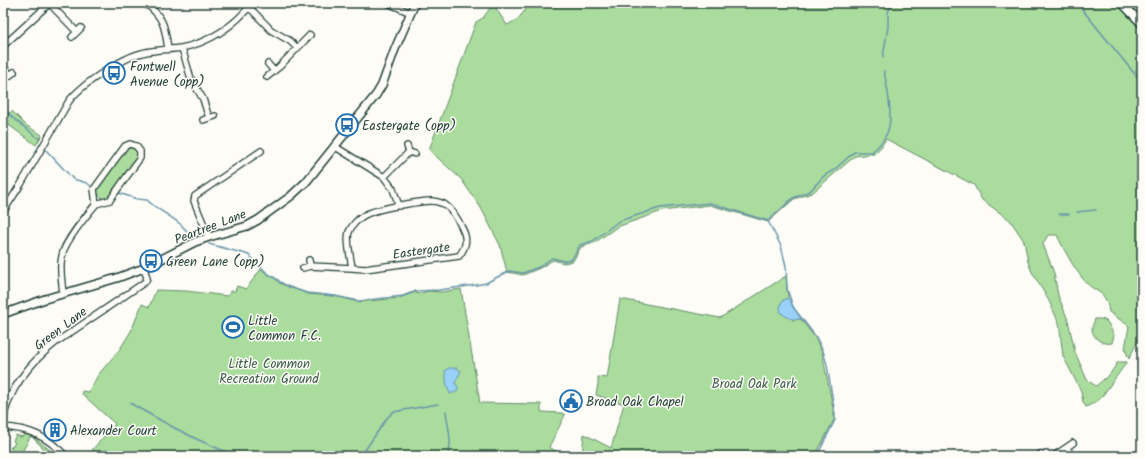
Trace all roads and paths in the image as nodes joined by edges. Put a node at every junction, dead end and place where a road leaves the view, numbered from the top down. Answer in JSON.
{"nodes":[{"id":1,"x":49,"y":3,"type":"edge"},
{"id":2,"x":145,"y":3,"type":"edge"},
{"id":3,"x":388,"y":3,"type":"edge"},
{"id":4,"x":415,"y":3,"type":"edge"},
{"id":5,"x":1122,"y":3,"type":"edge"},
{"id":6,"x":250,"y":5,"type":"edge"},
{"id":7,"x":411,"y":13,"type":"junction"},
{"id":8,"x":1142,"y":24,"type":"edge"},
{"id":9,"x":77,"y":32,"type":"dead end"},
{"id":10,"x":310,"y":35,"type":"dead end"},
{"id":11,"x":3,"y":46,"type":"edge"},
{"id":12,"x":182,"y":48,"type":"junction"},
{"id":13,"x":298,"y":48,"type":"junction"},
{"id":14,"x":168,"y":49,"type":"junction"},
{"id":15,"x":268,"y":64,"type":"dead end"},
{"id":16,"x":3,"y":66,"type":"edge"},
{"id":17,"x":274,"y":71,"type":"junction"},
{"id":18,"x":10,"y":75,"type":"dead end"},
{"id":19,"x":267,"y":77,"type":"dead end"},
{"id":20,"x":203,"y":120,"type":"dead end"},
{"id":21,"x":334,"y":146,"type":"junction"},
{"id":22,"x":261,"y":151,"type":"dead end"},
{"id":23,"x":415,"y":154,"type":"dead end"},
{"id":24,"x":384,"y":177,"type":"junction"},
{"id":25,"x":96,"y":204,"type":"junction"},
{"id":26,"x":399,"y":206,"type":"junction"},
{"id":27,"x":3,"y":212,"type":"edge"},
{"id":28,"x":209,"y":237,"type":"junction"},
{"id":29,"x":309,"y":260,"type":"dead end"},
{"id":30,"x":310,"y":266,"type":"junction"},
{"id":31,"x":144,"y":268,"type":"junction"},
{"id":32,"x":303,"y":268,"type":"dead end"},
{"id":33,"x":352,"y":268,"type":"junction"},
{"id":34,"x":63,"y":294,"type":"junction"},
{"id":35,"x":3,"y":314,"type":"edge"},
{"id":36,"x":3,"y":422,"type":"edge"},
{"id":37,"x":3,"y":427,"type":"edge"},
{"id":38,"x":1073,"y":443,"type":"dead end"},
{"id":39,"x":1067,"y":448,"type":"junction"},
{"id":40,"x":66,"y":456,"type":"edge"},
{"id":41,"x":1054,"y":456,"type":"edge"},
{"id":42,"x":1072,"y":456,"type":"edge"}],
"edges":[{"from":1,"to":9,"type":"street"},
{"from":1,"to":11,"type":"street"},
{"from":2,"to":14,"type":"street"},
{"from":3,"to":7,"type":"street"},
{"from":4,"to":7,"type":"street","name":"Peartree Lane"},
{"from":5,"to":8,"type":"street"},
{"from":6,"to":12,"type":"street"},
{"from":6,"to":13,"type":"street"},
{"from":7,"to":21,"type":"street","name":"Peartree Lane"},
{"from":10,"to":13,"type":"street"},
{"from":12,"to":14,"type":"street"},
{"from":12,"to":20,"type":"street"},
{"from":13,"to":17,"type":"street"},
{"from":14,"to":27,"type":"street"},
{"from":15,"to":17,"type":"street"},
{"from":16,"to":18,"type":"street"},
{"from":17,"to":19,"type":"street"},
{"from":21,"to":24,"type":"street"},
{"from":21,"to":28,"type":"street","name":"Peartree Lane"},
{"from":22,"to":28,"type":"street"},
{"from":23,"to":24,"type":"street"},
{"from":24,"to":26,"type":"street"},
{"from":25,"to":25,"type":"street"},
{"from":25,"to":34,"type":"street"},
{"from":26,"to":33,"type":"street","name":"Eastergate"},
{"from":26,"to":33,"type":"street","name":"Eastergate"},
{"from":28,"to":31,"type":"street","name":"Peartree Lane"},
{"from":29,"to":30,"type":"street"},
{"from":30,"to":32,"type":"street","name":"Eastergate"},
{"from":30,"to":33,"type":"street","name":"Eastergate"},
{"from":31,"to":34,"type":"street","name":"Peartree Lane"},
{"from":31,"to":36,"type":"street","name":"Green Lane"},
{"from":34,"to":35,"type":"street","name":"Peartree Lane"},
{"from":37,"to":40,"type":"street"},
{"from":38,"to":39,"type":"street"},
{"from":39,"to":41,"type":"street"},
{"from":39,"to":42,"type":"street"}]}
